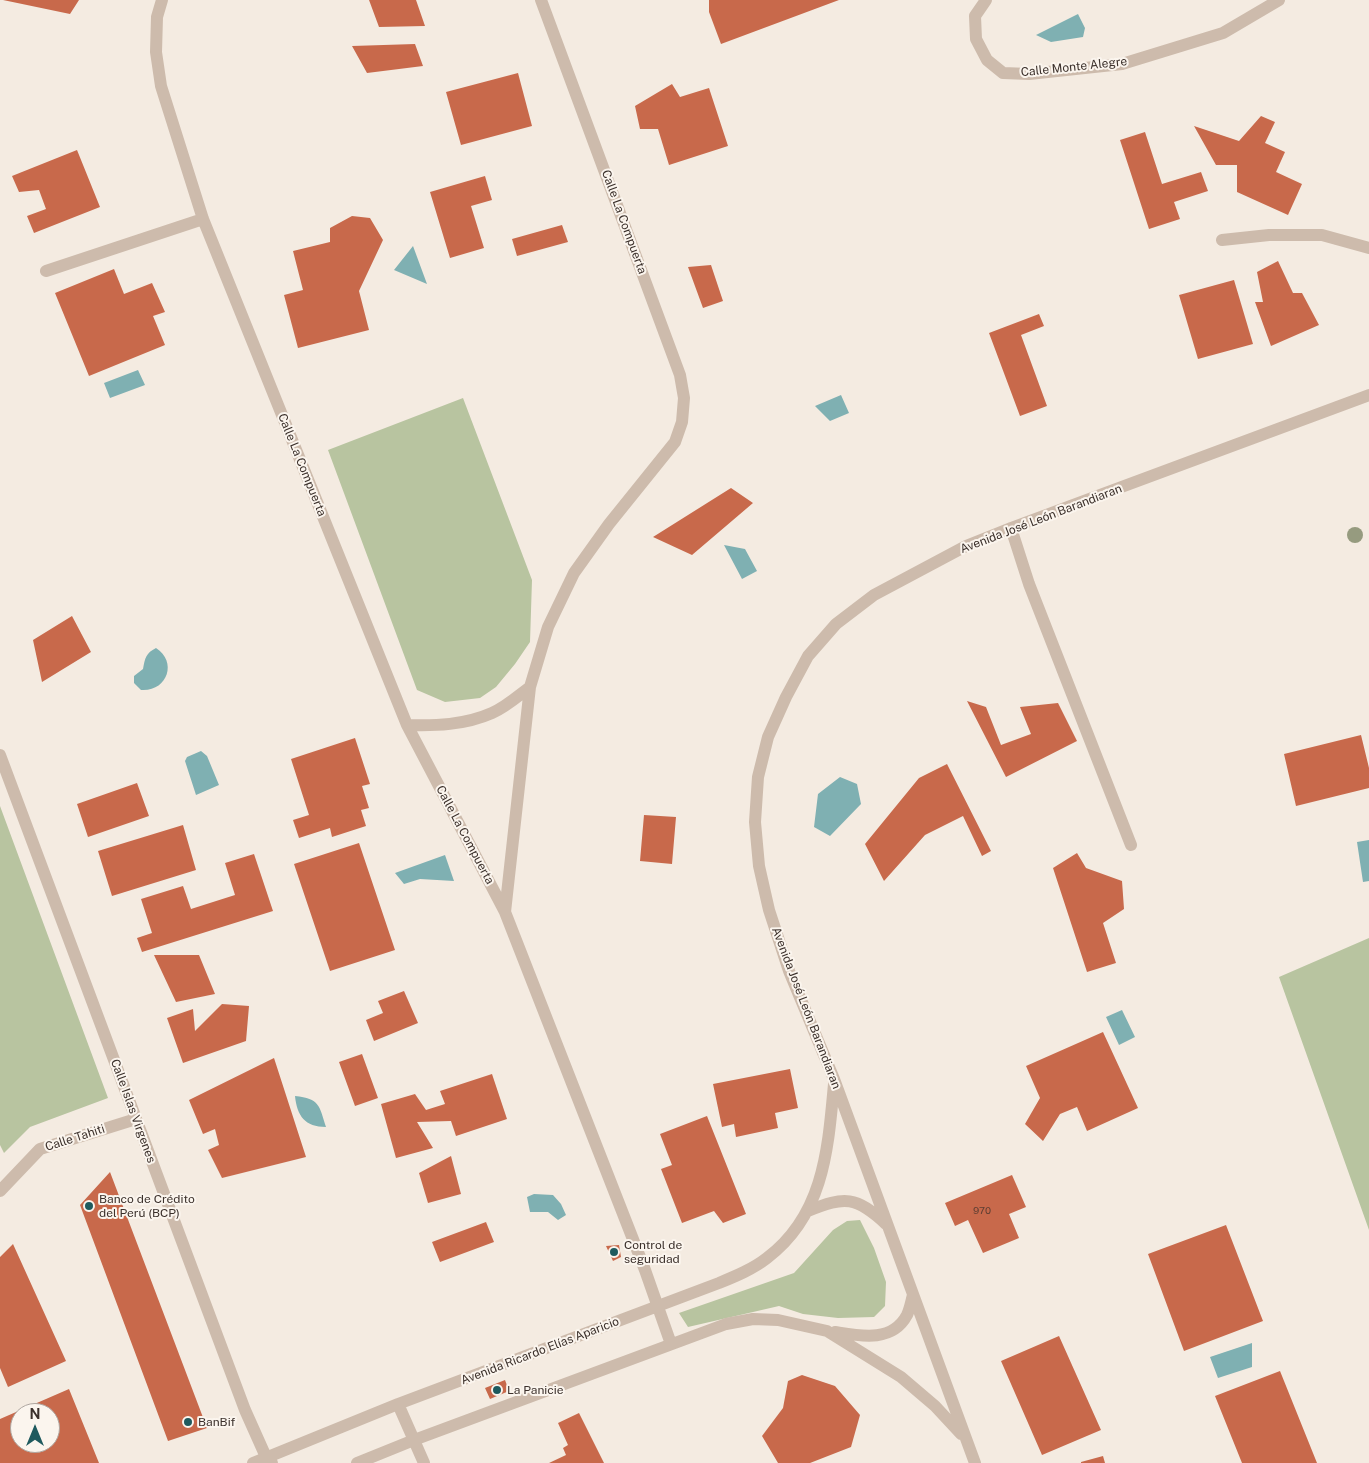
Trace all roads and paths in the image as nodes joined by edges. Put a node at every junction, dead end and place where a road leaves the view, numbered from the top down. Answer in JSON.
{"nodes":[{"id":1,"x":162,"y":0,"type":"edge"},
{"id":2,"x":542,"y":0,"type":"edge"},
{"id":3,"x":986,"y":0,"type":"edge"},
{"id":4,"x":1279,"y":0,"type":"edge"},
{"id":5,"x":203,"y":219,"type":"junction"},
{"id":6,"x":1222,"y":240,"type":"dead end"},
{"id":7,"x":1369,"y":248,"type":"edge"},
{"id":8,"x":46,"y":271,"type":"dead end"},
{"id":9,"x":1369,"y":395,"type":"edge"},
{"id":10,"x":1011,"y":528,"type":"junction"},
{"id":11,"x":530,"y":687,"type":"junction"},
{"id":12,"x":407,"y":725,"type":"junction"},
{"id":13,"x":0,"y":755,"type":"edge"},
{"id":14,"x":1131,"y":845,"type":"dead end"},
{"id":15,"x":505,"y":912,"type":"junction"},
{"id":16,"x":834,"y":1079,"type":"junction"},
{"id":17,"x":136,"y":1119,"type":"junction"},
{"id":18,"x":0,"y":1191,"type":"edge"},
{"id":19,"x":808,"y":1212,"type":"junction"},
{"id":20,"x":887,"y":1226,"type":"junction"},
{"id":21,"x":913,"y":1296,"type":"junction"},
{"id":22,"x":658,"y":1306,"type":"junction"},
{"id":23,"x":827,"y":1331,"type":"junction"},
{"id":24,"x":671,"y":1344,"type":"junction"},
{"id":25,"x":398,"y":1404,"type":"junction"},
{"id":26,"x":966,"y":1439,"type":"junction"},
{"id":27,"x":414,"y":1440,"type":"junction"},
{"id":28,"x":269,"y":1460,"type":"edge"},
{"id":29,"x":252,"y":1463,"type":"edge"},
{"id":30,"x":357,"y":1463,"type":"edge"},
{"id":31,"x":424,"y":1463,"type":"edge"},
{"id":32,"x":975,"y":1463,"type":"edge"}],
"edges":[{"from":1,"to":5,"type":"street","name":"Calle La Compuerta"},
{"from":2,"to":11,"type":"street","name":"Calle La Compuerta"},
{"from":3,"to":4,"type":"street","name":"Calle Monte Alegre"},
{"from":5,"to":8,"type":"street"},
{"from":5,"to":12,"type":"street","name":"Calle La Compuerta"},
{"from":6,"to":7,"type":"street"},
{"from":9,"to":10,"type":"street","name":"Avenida José León Barandiaran"},
{"from":10,"to":14,"type":"street"},
{"from":10,"to":16,"type":"street","name":"Avenida José León Barandiaran"},
{"from":11,"to":12,"type":"street"},
{"from":11,"to":15,"type":"street","name":"Calle La Compuerta"},
{"from":12,"to":15,"type":"street","name":"Calle La Compuerta"},
{"from":13,"to":17,"type":"street","name":"Calle Islas Virgenes"},
{"from":15,"to":22,"type":"street","name":"Calle La Compuerta"},
{"from":16,"to":19,"type":"street","name":"Avenida Ricardo Elías Aparicio"},
{"from":16,"to":20,"type":"street","name":"Avenida José León Barandiaran"},
{"from":17,"to":18,"type":"street","name":"Calle Tahiti"},
{"from":17,"to":28,"type":"street","name":"Calle Islas Virgenes"},
{"from":19,"to":20,"type":"street"},
{"from":19,"to":22,"type":"street","name":"Avenida Ricardo Elías Aparicio"},
{"from":20,"to":21,"type":"street","name":"Avenida José León Barandiaran"},
{"from":21,"to":23,"type":"street"},
{"from":21,"to":26,"type":"street","name":"Avenida José León Barandiaran"},
{"from":22,"to":24,"type":"street","name":"Calle La Compuerta"},
{"from":22,"to":25,"type":"street","name":"Avenida Ricardo Elías Aparicio"},
{"from":23,"to":24,"type":"street"},
{"from":23,"to":26,"type":"street"},
{"from":24,"to":27,"type":"street"},
{"from":25,"to":27,"type":"street"},
{"from":25,"to":28,"type":"street","name":"Avenida Ricardo Elías Aparicio"},
{"from":26,"to":32,"type":"street","name":"Avenida José León Barandiaran"},
{"from":27,"to":30,"type":"street"},
{"from":27,"to":31,"type":"street"},
{"from":28,"to":29,"type":"street","name":"Avenida Ricardo Elías Aparicio"}]}
